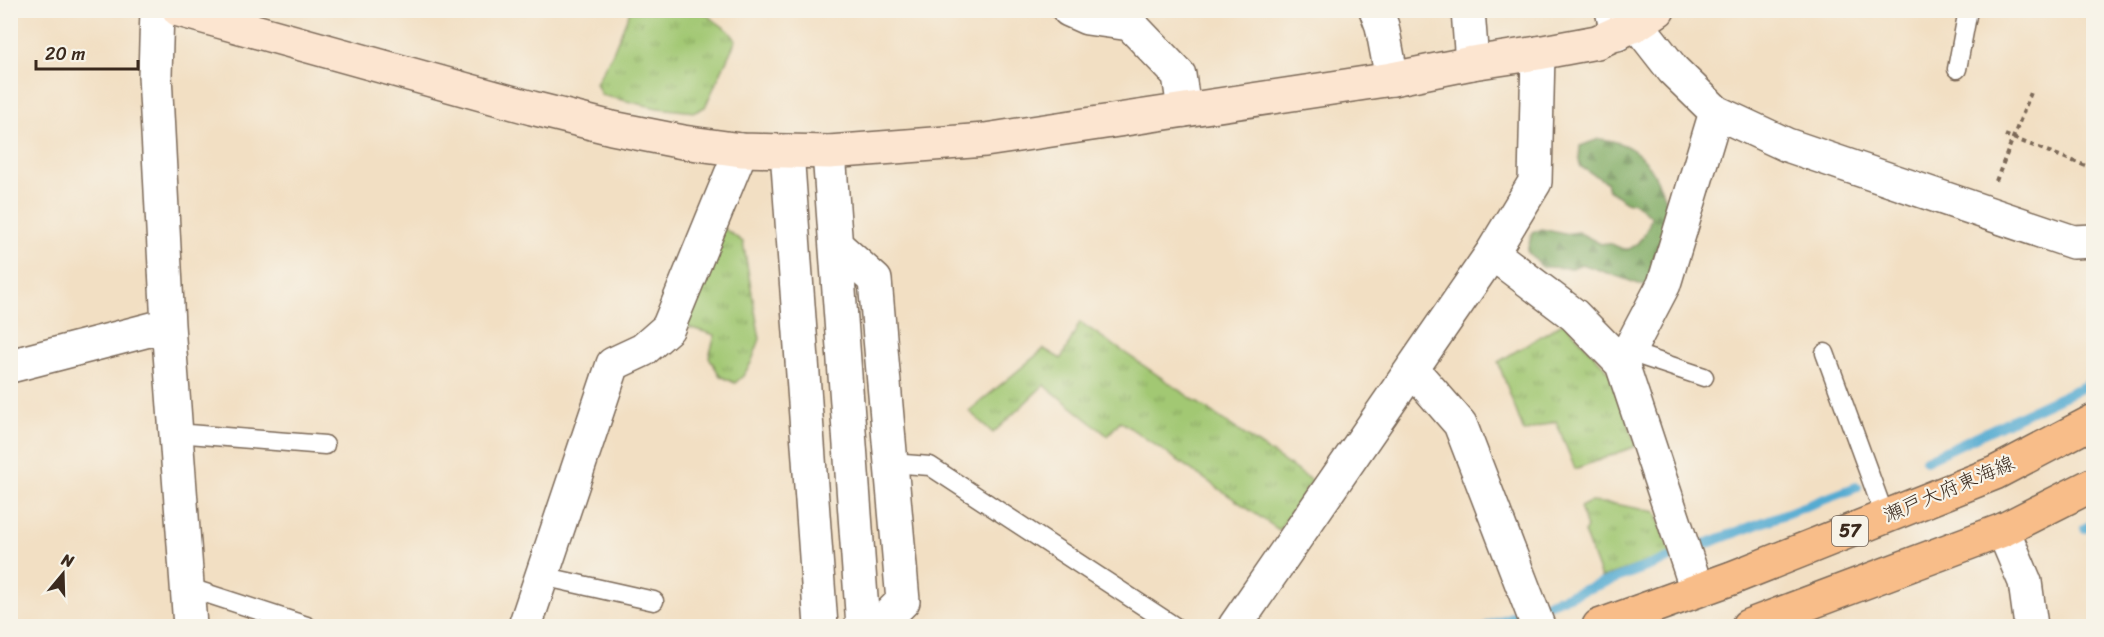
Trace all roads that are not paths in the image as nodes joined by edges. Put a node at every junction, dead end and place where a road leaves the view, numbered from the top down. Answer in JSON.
{"nodes":[{"id":1,"x":157,"y":10,"type":"edge"},
{"id":2,"x":179,"y":10,"type":"edge"},
{"id":3,"x":1069,"y":10,"type":"edge"},
{"id":4,"x":1376,"y":10,"type":"edge"},
{"id":5,"x":1468,"y":10,"type":"edge"},
{"id":6,"x":1968,"y":10,"type":"edge"},
{"id":7,"x":1631,"y":20,"type":"edge"},
{"id":8,"x":1538,"y":53,"type":"junction"},
{"id":9,"x":1472,"y":63,"type":"junction"},
{"id":10,"x":1957,"y":69,"type":"dead end"},
{"id":11,"x":1392,"y":79,"type":"junction"},
{"id":12,"x":1184,"y":110,"type":"junction"},
{"id":13,"x":1716,"y":112,"type":"junction"},
{"id":14,"x":741,"y":150,"type":"junction"},
{"id":15,"x":787,"y":151,"type":"junction"},
{"id":16,"x":830,"y":152,"type":"junction"},
{"id":17,"x":2094,"y":241,"type":"edge"},
{"id":18,"x":836,"y":245,"type":"junction"},
{"id":19,"x":1492,"y":253,"type":"junction"},
{"id":20,"x":168,"y":325,"type":"junction"},
{"id":21,"x":1825,"y":353,"type":"dead end"},
{"id":22,"x":1626,"y":358,"type":"junction"},
{"id":23,"x":10,"y":366,"type":"edge"},
{"id":24,"x":1412,"y":369,"type":"junction"},
{"id":25,"x":1704,"y":377,"type":"dead end"},
{"id":26,"x":2094,"y":421,"type":"edge"},
{"id":27,"x":176,"y":433,"type":"junction"},
{"id":28,"x":325,"y":445,"type":"dead end"},
{"id":29,"x":891,"y":463,"type":"junction"},
{"id":30,"x":2094,"y":484,"type":"edge"},
{"id":31,"x":1885,"y":517,"type":"junction"},
{"id":32,"x":2002,"y":530,"type":"junction"},
{"id":33,"x":542,"y":576,"type":"junction"},
{"id":34,"x":187,"y":587,"type":"junction"},
{"id":35,"x":1697,"y":590,"type":"junction"},
{"id":36,"x":654,"y":601,"type":"dead end"},
{"id":37,"x":190,"y":627,"type":"edge"},
{"id":38,"x":307,"y":627,"type":"edge"},
{"id":39,"x":525,"y":627,"type":"edge"},
{"id":40,"x":820,"y":627,"type":"edge"},
{"id":41,"x":863,"y":627,"type":"edge"},
{"id":42,"x":878,"y":627,"type":"edge"},
{"id":43,"x":1174,"y":627,"type":"edge"},
{"id":44,"x":1235,"y":627,"type":"edge"},
{"id":45,"x":1538,"y":627,"type":"edge"},
{"id":46,"x":1599,"y":627,"type":"edge"},
{"id":47,"x":1748,"y":627,"type":"edge"},
{"id":48,"x":2031,"y":627,"type":"edge"}],
"edges":[{"from":1,"to":20,"type":"street"},
{"from":2,"to":14,"type":"street"},
{"from":3,"to":12,"type":"street"},
{"from":4,"to":11,"type":"street"},
{"from":5,"to":9,"type":"street"},
{"from":6,"to":10,"type":"lane"},
{"from":7,"to":8,"type":"street"},
{"from":7,"to":13,"type":"street"},
{"from":8,"to":9,"type":"street"},
{"from":8,"to":19,"type":"street"},
{"from":9,"to":11,"type":"street"},
{"from":11,"to":12,"type":"street"},
{"from":12,"to":16,"type":"street"},
{"from":13,"to":17,"type":"street"},
{"from":13,"to":22,"type":"street"},
{"from":14,"to":15,"type":"street"},
{"from":14,"to":33,"type":"street"},
{"from":15,"to":16,"type":"street"},
{"from":15,"to":40,"type":"street"},
{"from":16,"to":18,"type":"street"},
{"from":18,"to":29,"type":"street"},
{"from":18,"to":41,"type":"street"},
{"from":19,"to":22,"type":"street"},
{"from":19,"to":24,"type":"street"},
{"from":20,"to":23,"type":"street"},
{"from":20,"to":27,"type":"street"},
{"from":21,"to":31,"type":"lane"},
{"from":22,"to":25,"type":"lane"},
{"from":22,"to":35,"type":"street"},
{"from":24,"to":44,"type":"street"},
{"from":24,"to":45,"type":"street"},
{"from":26,"to":31,"type":"main road","name":"瀬戸大府東海線","number":"57"},
{"from":27,"to":28,"type":"lane"},
{"from":27,"to":34,"type":"street"},
{"from":29,"to":42,"type":"street"},
{"from":29,"to":43,"type":"lane"},
{"from":30,"to":32,"type":"main road"},
{"from":31,"to":35,"type":"main road","name":"瀬戸大府東海線","number":"57"},
{"from":32,"to":47,"type":"main road"},
{"from":32,"to":48,"type":"street"},
{"from":33,"to":36,"type":"lane"},
{"from":33,"to":39,"type":"street"},
{"from":34,"to":37,"type":"street"},
{"from":34,"to":38,"type":"lane"},
{"from":35,"to":46,"type":"main road","name":"瀬戸大府東海線","number":"57"}]}
